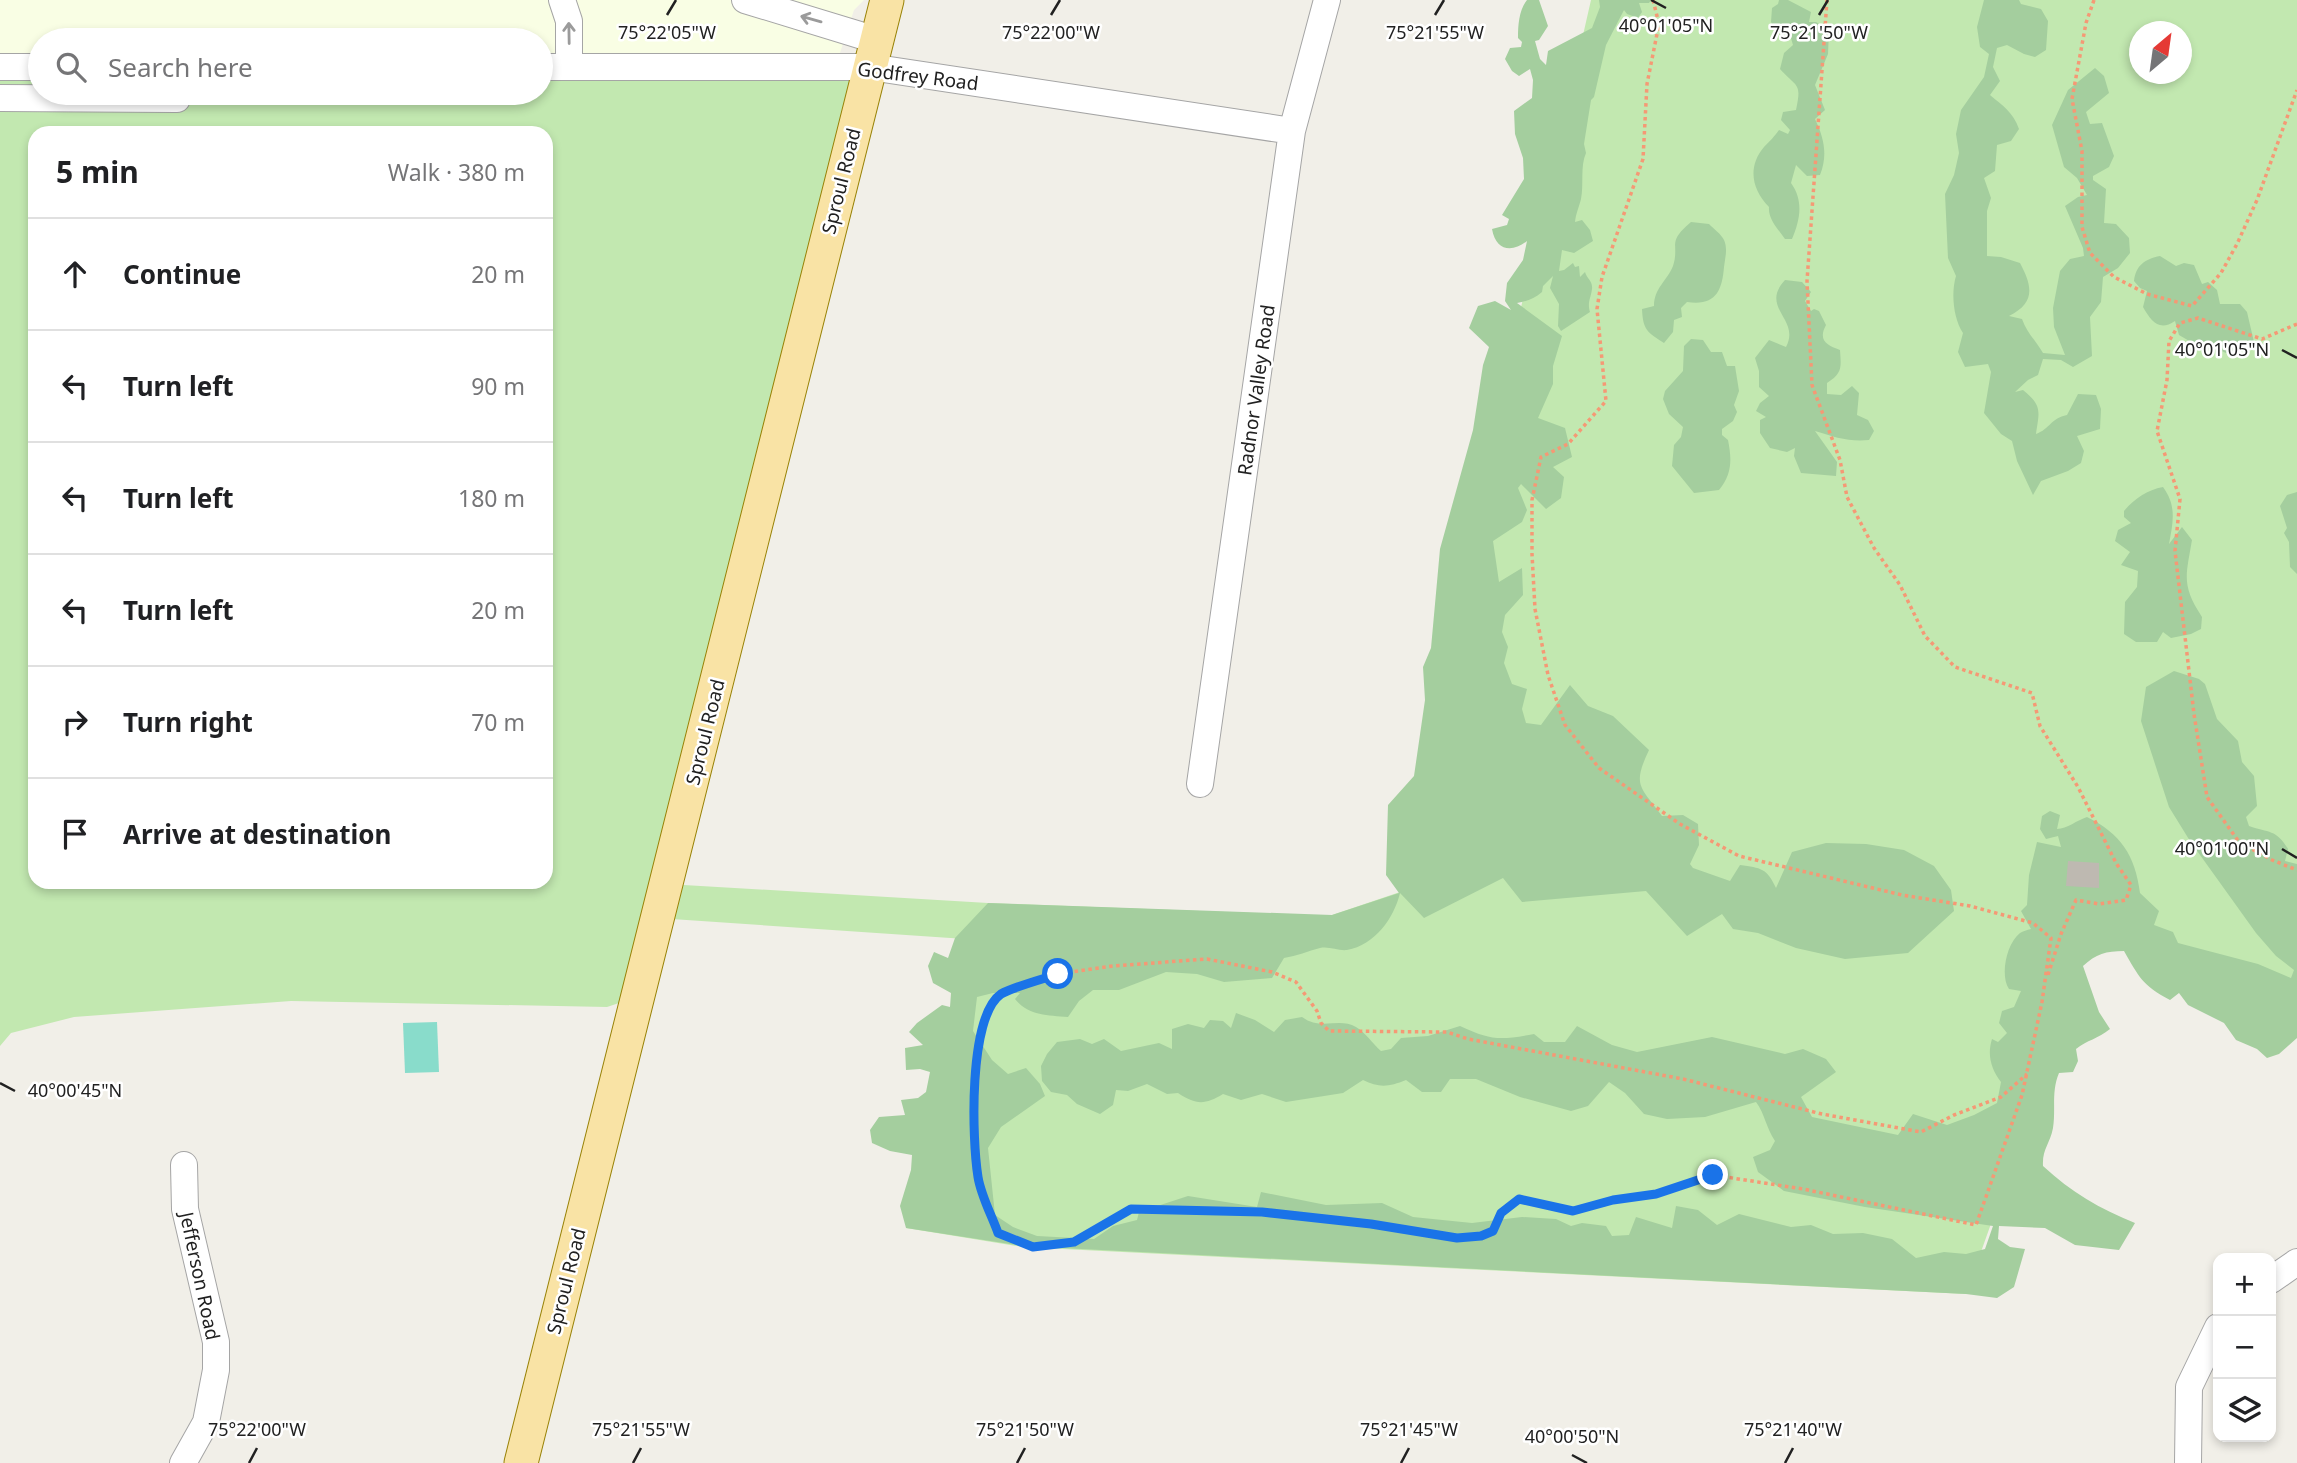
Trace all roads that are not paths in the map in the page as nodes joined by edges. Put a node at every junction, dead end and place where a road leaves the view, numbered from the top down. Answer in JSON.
{"nodes":[{"id":1,"x":562,"y":0,"type":"edge"},
{"id":2,"x":745,"y":0,"type":"edge"},
{"id":3,"x":887,"y":0,"type":"edge"},
{"id":4,"x":1327,"y":0,"type":"edge"},
{"id":5,"x":873,"y":54,"type":"junction"},
{"id":6,"x":0,"y":67,"type":"edge"},
{"id":7,"x":28,"y":67,"type":"edge"},
{"id":8,"x":553,"y":67,"type":"edge"},
{"id":9,"x":569,"y":67,"type":"junction"},
{"id":10,"x":0,"y":98,"type":"edge"},
{"id":11,"x":28,"y":98,"type":"edge"},
{"id":12,"x":1292,"y":131,"type":"junction"},
{"id":13,"x":1200,"y":784,"type":"dead end"},
{"id":14,"x":184,"y":1166,"type":"dead end"},
{"id":15,"x":2297,"y":1262,"type":"edge"},
{"id":16,"x":2276,"y":1277,"type":"edge"},
{"id":17,"x":2213,"y":1337,"type":"edge"},
{"id":18,"x":183,"y":1463,"type":"edge"},
{"id":19,"x":521,"y":1463,"type":"edge"},
{"id":20,"x":2188,"y":1463,"type":"edge"}],
"edges":[{"from":9,"to":1,"type":"street","one_way":true},
{"from":5,"to":2,"type":"street","one_way":true},
{"from":3,"to":5,"type":"main road","name":"Sproul Road"},
{"from":4,"to":12,"type":"street","name":"Radnor Valley Road"},
{"from":5,"to":9,"type":"street","name":"Godfrey Road"},
{"from":5,"to":12,"type":"street","name":"Godfrey Road"},
{"from":5,"to":19,"type":"main road","name":"Sproul Road"},
{"from":6,"to":7,"type":"street"},
{"from":8,"to":9,"type":"street","name":"Godfrey Road"},
{"from":10,"to":11,"type":"street"},
{"from":12,"to":13,"type":"street","name":"Radnor Valley Road"},
{"from":14,"to":18,"type":"street","name":"Jefferson Road"},
{"from":15,"to":16,"type":"street"},
{"from":17,"to":20,"type":"street"}]}
